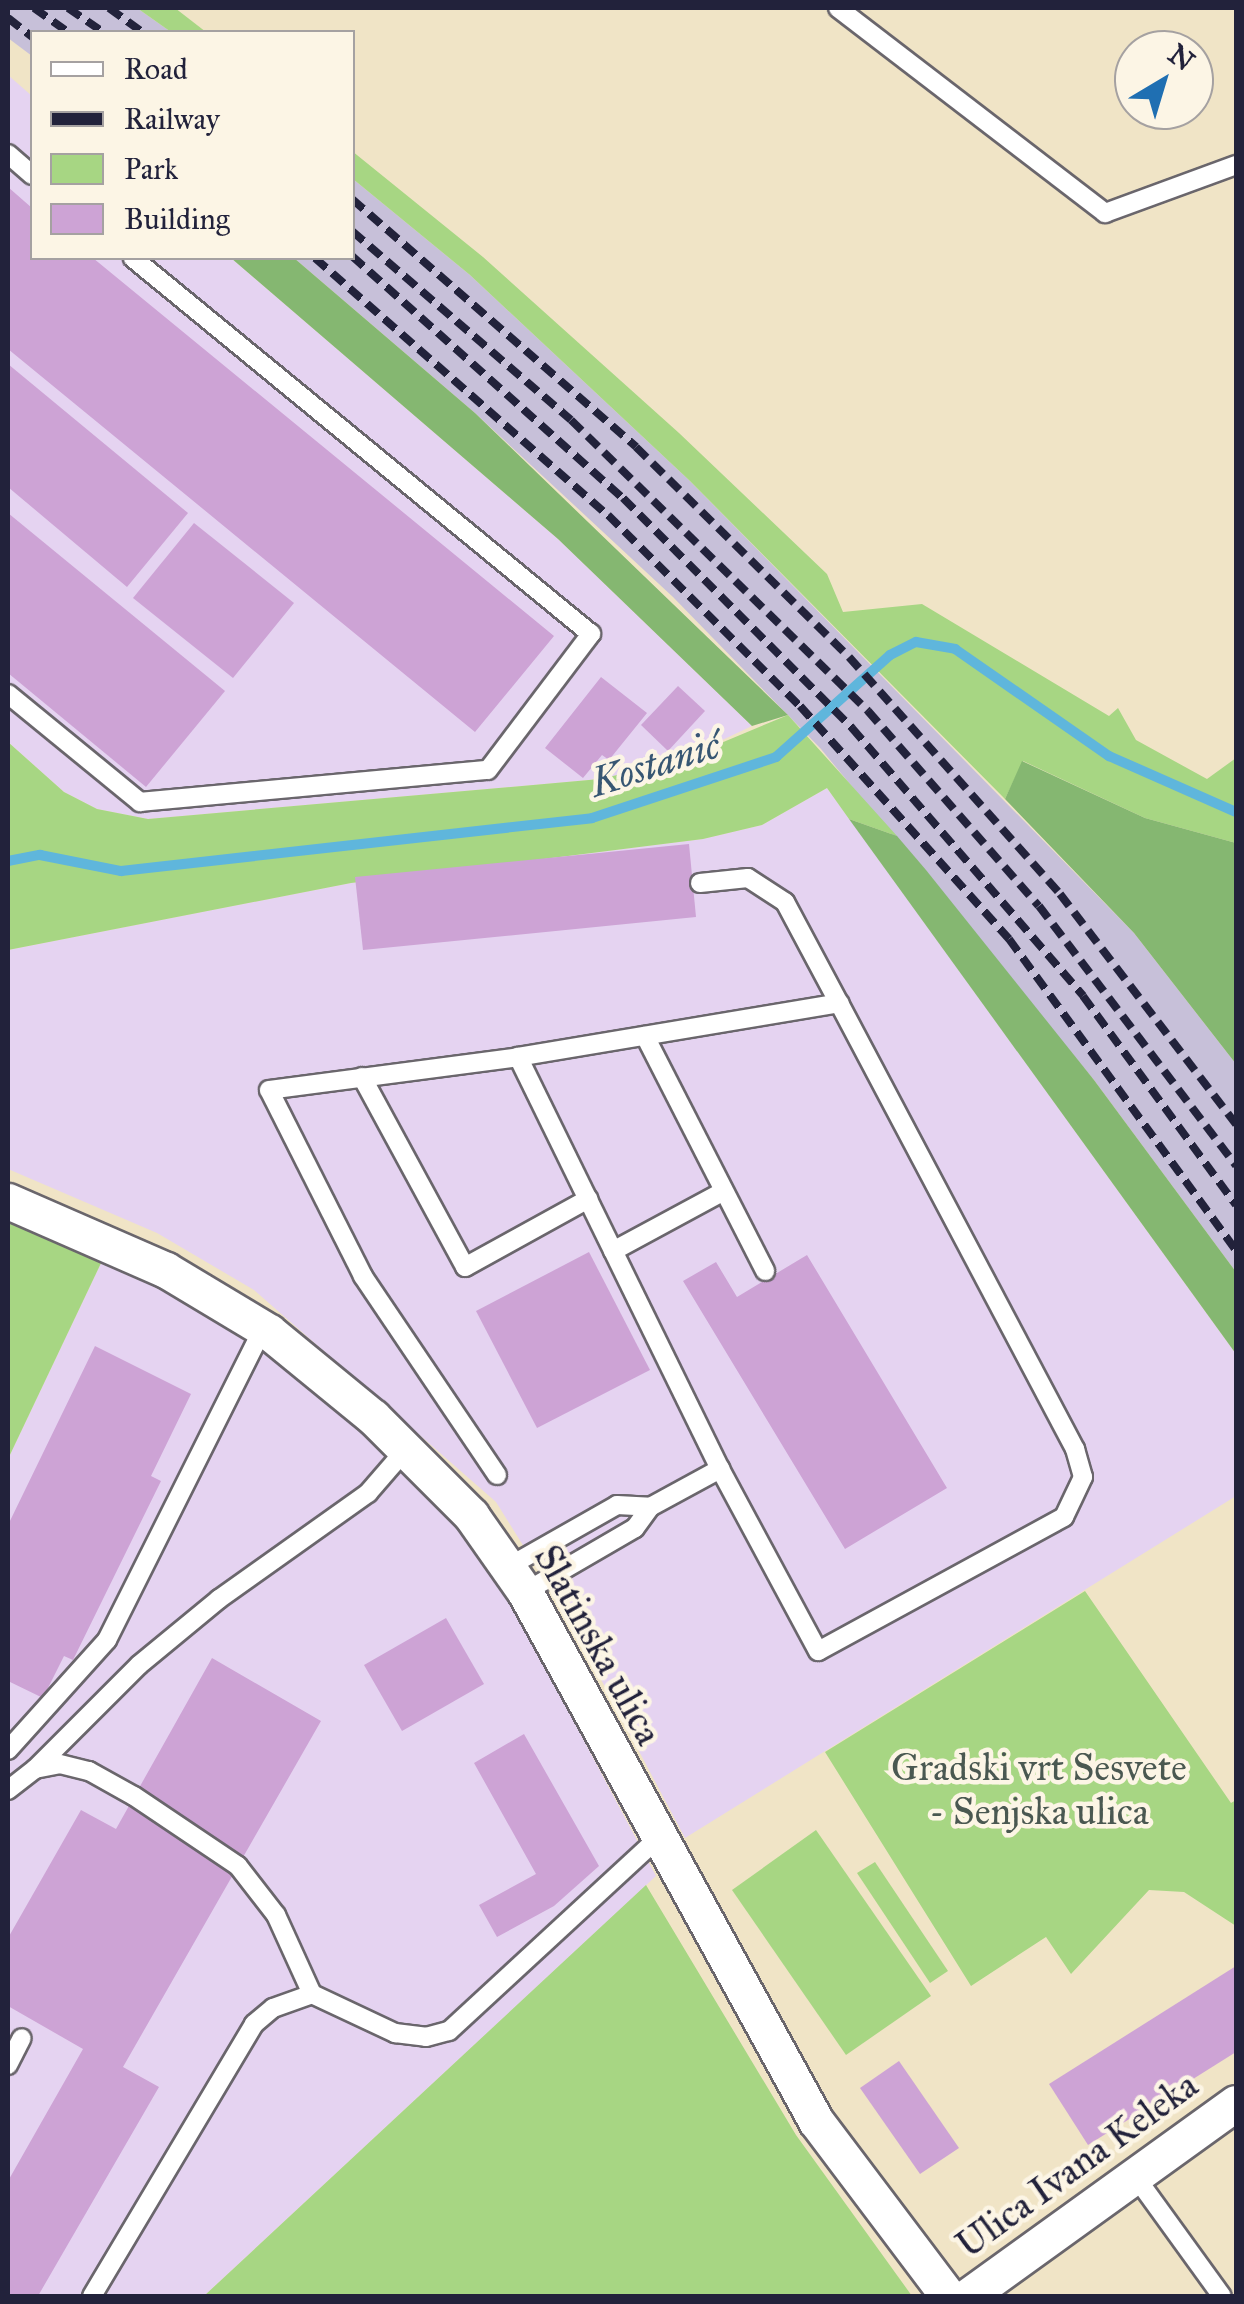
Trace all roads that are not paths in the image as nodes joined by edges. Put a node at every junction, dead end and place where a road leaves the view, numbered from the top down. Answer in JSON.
{"nodes":[{"id":1,"x":838,"y":8,"type":"edge"},
{"id":2,"x":8,"y":154,"type":"edge"},
{"id":3,"x":1236,"y":165,"type":"edge"},
{"id":4,"x":30,"y":173,"type":"edge"},
{"id":5,"x":135,"y":260,"type":"edge"},
{"id":6,"x":8,"y":694,"type":"edge"},
{"id":7,"x":700,"y":883,"type":"dead end"},
{"id":8,"x":839,"y":1003,"type":"junction"},
{"id":9,"x":645,"y":1036,"type":"junction"},
{"id":10,"x":518,"y":1057,"type":"junction"},
{"id":11,"x":362,"y":1077,"type":"junction"},
{"id":12,"x":724,"y":1191,"type":"junction"},
{"id":13,"x":588,"y":1199,"type":"junction"},
{"id":14,"x":8,"y":1201,"type":"edge"},
{"id":15,"x":613,"y":1251,"type":"junction"},
{"id":16,"x":765,"y":1271,"type":"dead end"},
{"id":17,"x":263,"y":1328,"type":"junction"},
{"id":18,"x":407,"y":1448,"type":"junction"},
{"id":19,"x":720,"y":1469,"type":"junction"},
{"id":20,"x":497,"y":1475,"type":"dead end"},
{"id":21,"x":650,"y":1507,"type":"junction"},
{"id":22,"x":517,"y":1580,"type":"junction"},
{"id":23,"x":8,"y":1750,"type":"edge"},
{"id":24,"x":35,"y":1769,"type":"junction"},
{"id":25,"x":8,"y":1790,"type":"edge"},
{"id":26,"x":656,"y":1840,"type":"junction"},
{"id":27,"x":312,"y":1994,"type":"junction"},
{"id":28,"x":22,"y":2038,"type":"dead end"},
{"id":29,"x":8,"y":2065,"type":"edge"},
{"id":30,"x":1236,"y":2103,"type":"edge"},
{"id":31,"x":1134,"y":2176,"type":"junction"},
{"id":32,"x":92,"y":2296,"type":"edge"},
{"id":33,"x":948,"y":2296,"type":"edge"},
{"id":34,"x":968,"y":2296,"type":"edge"},
{"id":35,"x":1222,"y":2296,"type":"edge"}],
"edges":[{"from":1,"to":3,"type":"lane"},
{"from":2,"to":4,"type":"lane"},
{"from":5,"to":6,"type":"lane"},
{"from":7,"to":8,"type":"lane"},
{"from":8,"to":9,"type":"lane"},
{"from":8,"to":19,"type":"lane"},
{"from":9,"to":10,"type":"lane"},
{"from":9,"to":12,"type":"lane"},
{"from":10,"to":11,"type":"lane"},
{"from":10,"to":13,"type":"lane"},
{"from":11,"to":13,"type":"lane"},
{"from":11,"to":20,"type":"lane"},
{"from":12,"to":15,"type":"lane"},
{"from":12,"to":16,"type":"lane"},
{"from":13,"to":15,"type":"lane"},
{"from":14,"to":17,"type":"street","name":"Slatinska ulica"},
{"from":15,"to":19,"type":"lane"},
{"from":17,"to":18,"type":"street","name":"Slatinska ulica"},
{"from":17,"to":23,"type":"lane"},
{"from":18,"to":22,"type":"street","name":"Slatinska ulica"},
{"from":18,"to":24,"type":"lane"},
{"from":19,"to":21,"type":"lane"},
{"from":21,"to":22,"type":"lane"},
{"from":21,"to":22,"type":"lane"},
{"from":22,"to":26,"type":"street","name":"Slatinska ulica"},
{"from":24,"to":25,"type":"lane"},
{"from":24,"to":27,"type":"lane"},
{"from":26,"to":27,"type":"lane"},
{"from":26,"to":33,"type":"street","name":"Slatinska ulica"},
{"from":27,"to":32,"type":"lane"},
{"from":28,"to":29,"type":"lane"},
{"from":30,"to":31,"type":"street","name":"Ulica Ivana Keleka"},
{"from":31,"to":34,"type":"street","name":"Ulica Ivana Keleka"},
{"from":31,"to":35,"type":"lane"}]}
